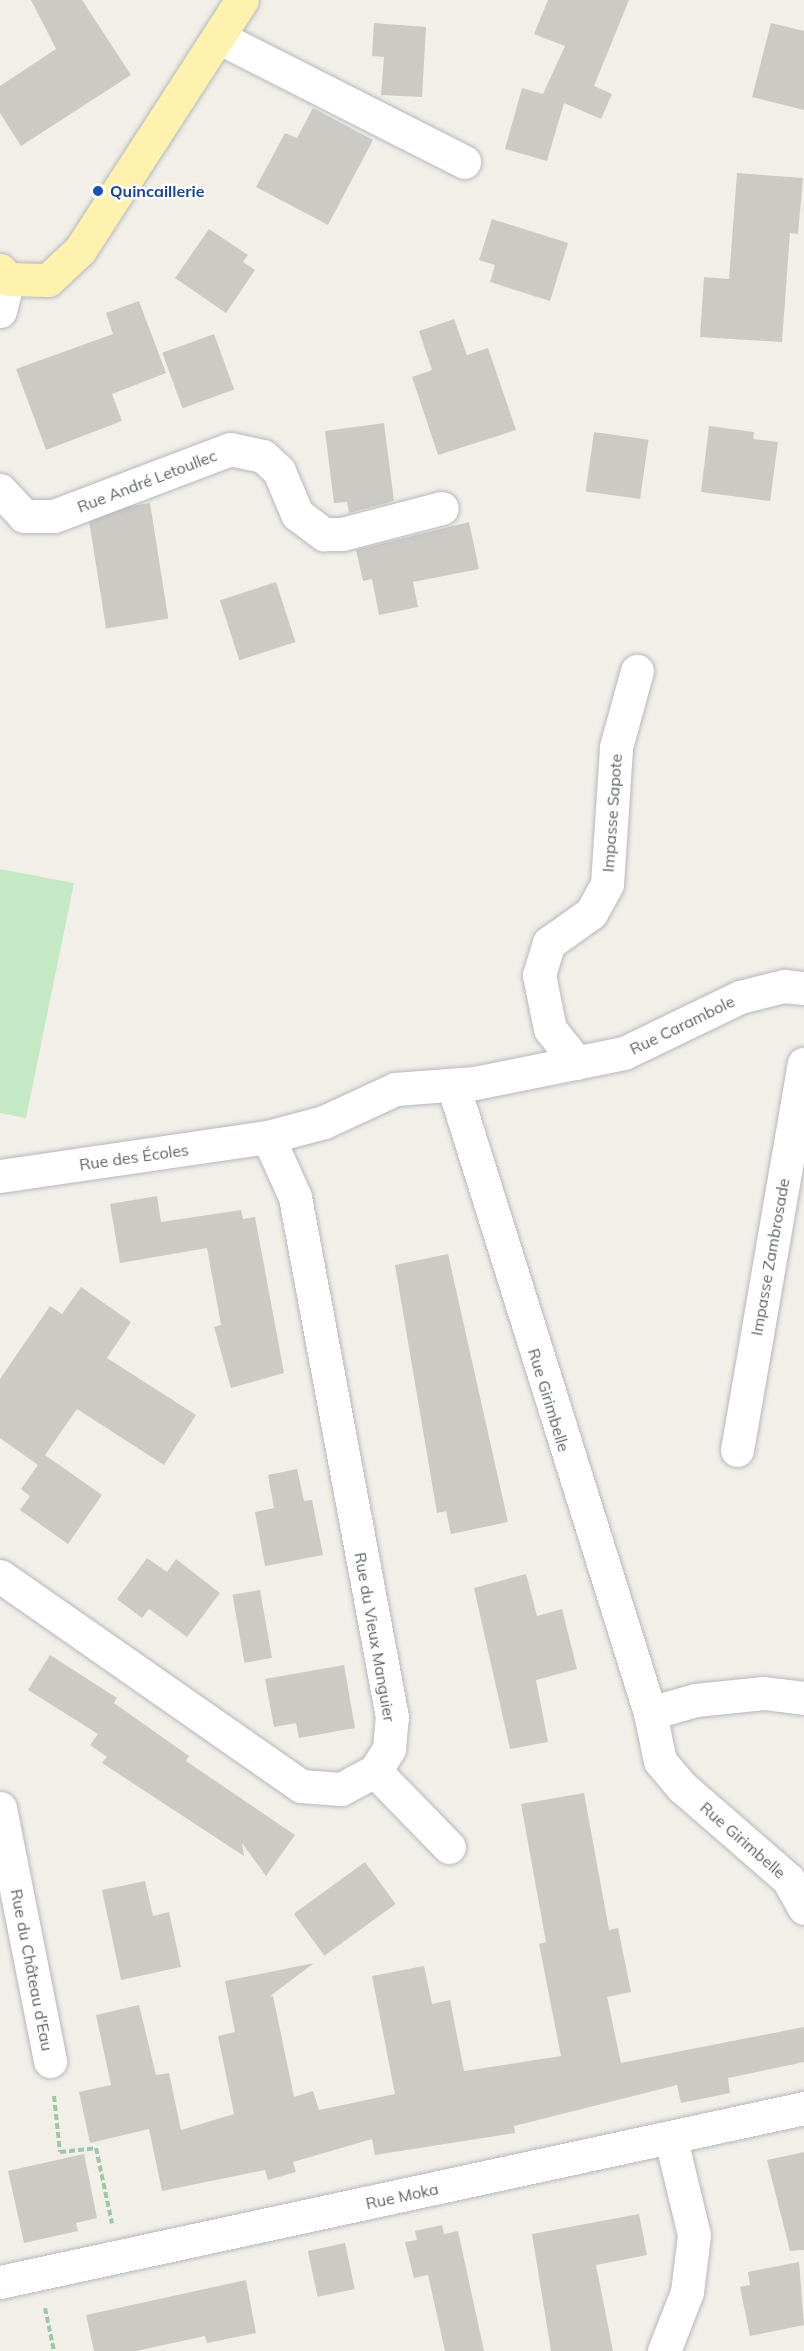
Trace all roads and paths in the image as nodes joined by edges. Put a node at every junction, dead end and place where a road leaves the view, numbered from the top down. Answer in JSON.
{"nodes":[{"id":1,"x":242,"y":0,"type":"edge"},
{"id":2,"x":218,"y":36,"type":"junction"},
{"id":3,"x":464,"y":162,"type":"dead end"},
{"id":4,"x":4,"y":275,"type":"edge"},
{"id":5,"x":0,"y":311,"type":"edge"},
{"id":6,"x":0,"y":490,"type":"edge"},
{"id":7,"x":442,"y":508,"type":"dead end"},
{"id":8,"x":637,"y":671,"type":"dead end"},
{"id":9,"x":804,"y":988,"type":"edge"},
{"id":10,"x":577,"y":1063,"type":"junction"},
{"id":11,"x":804,"y":1064,"type":"edge"},
{"id":12,"x":453,"y":1084,"type":"junction"},
{"id":13,"x":268,"y":1137,"type":"junction"},
{"id":14,"x":0,"y":1176,"type":"edge"},
{"id":15,"x":737,"y":1450,"type":"dead end"},
{"id":16,"x":0,"y":1576,"type":"edge"},
{"id":17,"x":804,"y":1698,"type":"edge"},
{"id":18,"x":650,"y":1713,"type":"junction"},
{"id":19,"x":375,"y":1772,"type":"junction"},
{"id":20,"x":0,"y":1808,"type":"edge"},
{"id":21,"x":448,"y":1847,"type":"dead end"},
{"id":22,"x":804,"y":1908,"type":"edge"},
{"id":23,"x":11,"y":1926,"type":"edge"},
{"id":24,"x":50,"y":2061,"type":"joint"},
{"id":25,"x":804,"y":2108,"type":"edge"},
{"id":26,"x":671,"y":2139,"type":"junction"},
{"id":27,"x":119,"y":2256,"type":"junction"},
{"id":28,"x":38,"y":2274,"type":"junction"},
{"id":29,"x":0,"y":2282,"type":"edge"},
{"id":30,"x":54,"y":2351,"type":"edge"},
{"id":31,"x":664,"y":2351,"type":"edge"}],
"edges":[{"from":1,"to":2,"type":"main road"},
{"from":2,"to":3,"type":"street"},
{"from":2,"to":4,"type":"main road"},
{"from":4,"to":5,"type":"street"},
{"from":6,"to":7,"type":"street","name":"Rue André Letoullec"},
{"from":8,"to":10,"type":"street","name":"Impasse Sapote"},
{"from":9,"to":10,"type":"street","name":"Rue Carambole"},
{"from":10,"to":12,"type":"street","name":"Rue Carambole"},
{"from":11,"to":15,"type":"street","name":"Impasse Zambrosade"},
{"from":12,"to":13,"type":"street","name":"Rue des Écoles"},
{"from":12,"to":18,"type":"street","name":"Rue Girimbelle"},
{"from":13,"to":14,"type":"street","name":"Rue des Écoles"},
{"from":13,"to":19,"type":"street","name":"Rue du Vieux Manguier"},
{"from":16,"to":19,"type":"street"},
{"from":17,"to":18,"type":"street"},
{"from":18,"to":22,"type":"street","name":"Rue Girimbelle"},
{"from":19,"to":21,"type":"street"},
{"from":20,"to":23,"type":"street","name":"Rue du Château d'Eau"},
{"from":23,"to":24,"type":"street","name":"Rue du Château d'Eau"},
{"from":24,"to":27,"type":"path"},
{"from":25,"to":26,"type":"street","name":"Rue Moka"},
{"from":26,"to":27,"type":"street","name":"Rue Moka"},
{"from":26,"to":31,"type":"street"},
{"from":27,"to":28,"type":"street","name":"Rue Moka"},
{"from":28,"to":29,"type":"street","name":"Rue Moka"},
{"from":28,"to":30,"type":"path"}]}
